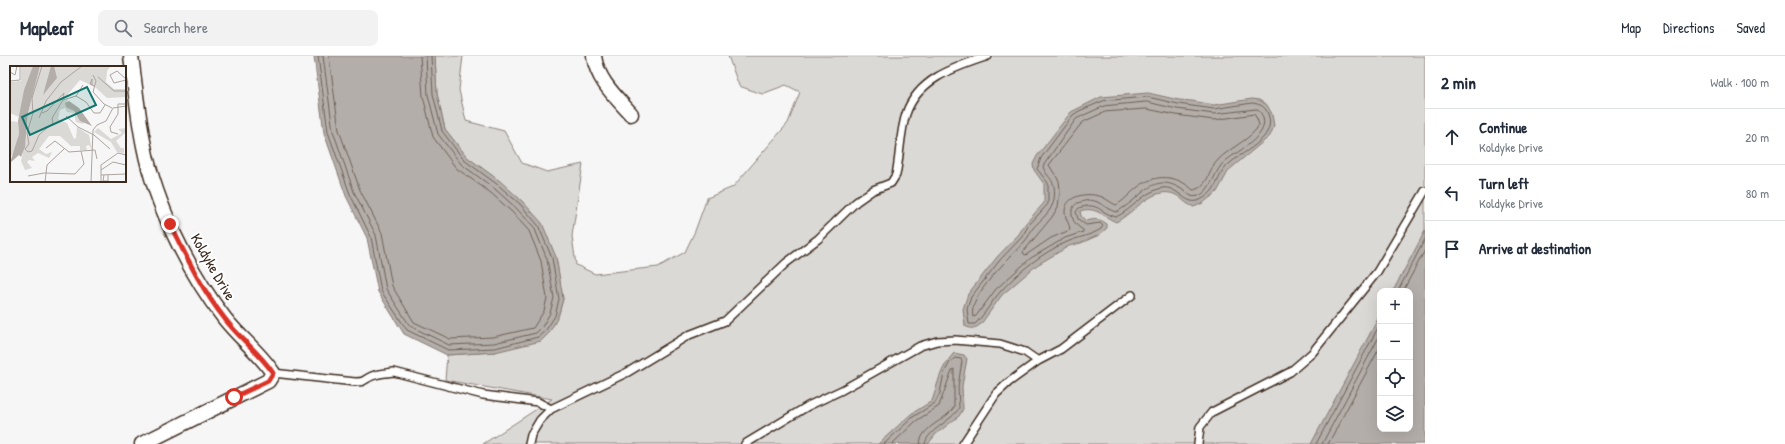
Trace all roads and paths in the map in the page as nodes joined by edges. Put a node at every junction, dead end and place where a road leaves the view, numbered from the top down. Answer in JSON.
{"nodes":[{"id":1,"x":131,"y":56,"type":"edge"},
{"id":2,"x":594,"y":56,"type":"edge"},
{"id":3,"x":988,"y":56,"type":"edge"},
{"id":4,"x":631,"y":114,"type":"dead end"},
{"id":5,"x":1425,"y":191,"type":"edge"},
{"id":6,"x":1132,"y":295,"type":"dead end"},
{"id":7,"x":1038,"y":361,"type":"junction"},
{"id":8,"x":273,"y":373,"type":"junction"},
{"id":9,"x":551,"y":409,"type":"junction"},
{"id":10,"x":142,"y":444,"type":"edge"},
{"id":11,"x":529,"y":444,"type":"edge"},
{"id":12,"x":745,"y":444,"type":"edge"},
{"id":13,"x":963,"y":444,"type":"edge"},
{"id":14,"x":1198,"y":444,"type":"edge"}],
"edges":[{"from":1,"to":8,"type":"street","name":"Koldyke Drive"},
{"from":2,"to":4,"type":"street"},
{"from":3,"to":9,"type":"lane"},
{"from":5,"to":14,"type":"lane"},
{"from":6,"to":7,"type":"lane"},
{"from":7,"to":12,"type":"lane"},
{"from":7,"to":13,"type":"lane"},
{"from":8,"to":9,"type":"lane"},
{"from":8,"to":10,"type":"street"},
{"from":9,"to":11,"type":"lane"}]}
